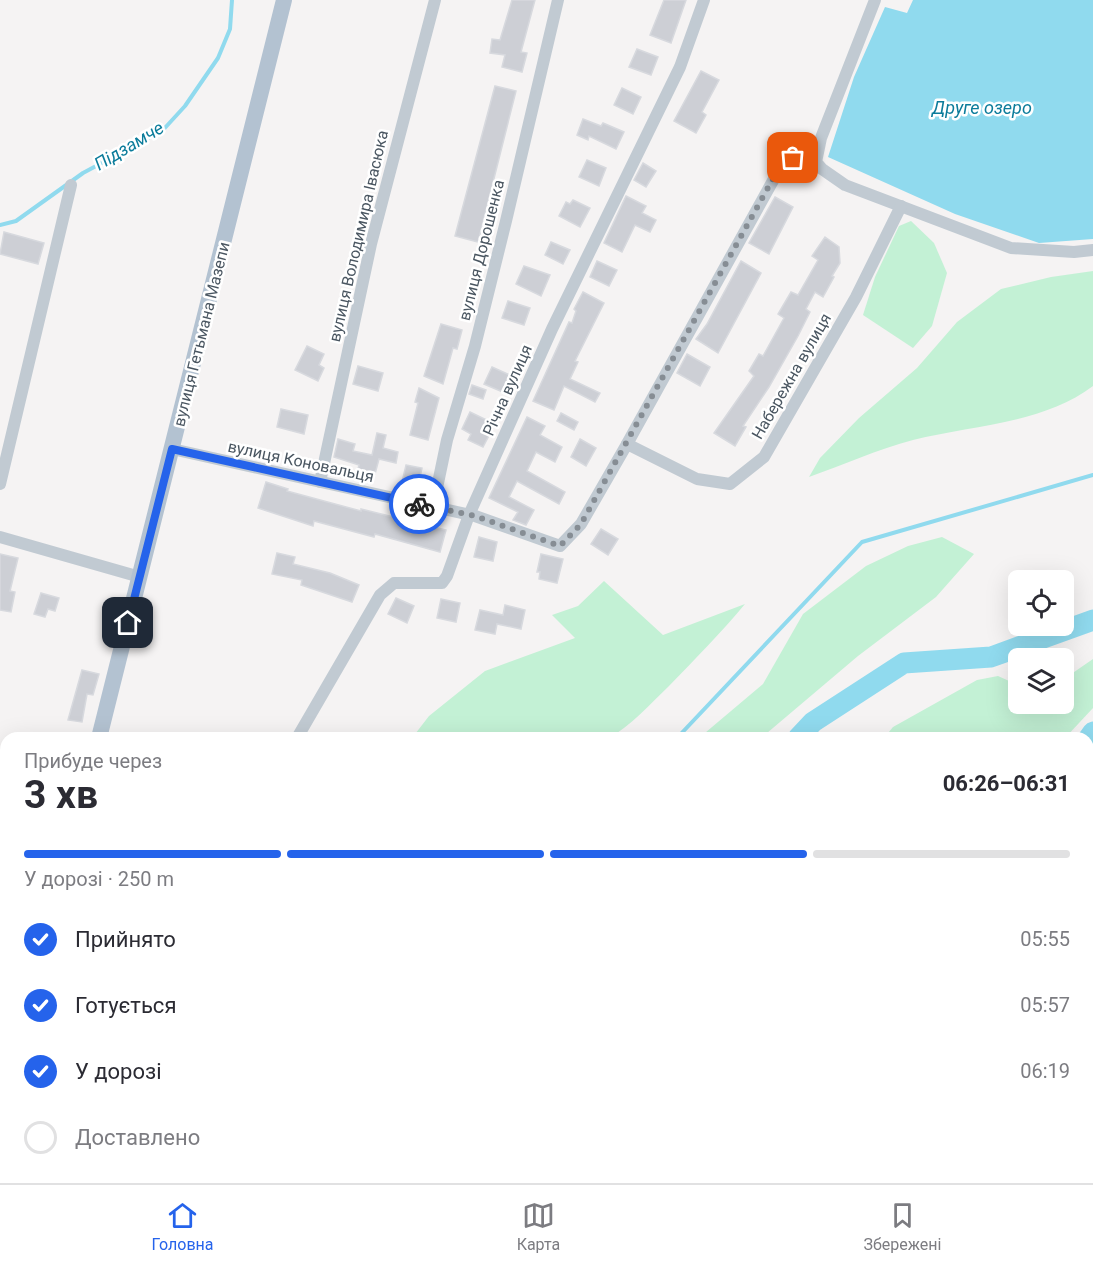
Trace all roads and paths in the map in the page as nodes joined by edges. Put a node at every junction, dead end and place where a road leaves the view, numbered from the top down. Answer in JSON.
{"nodes":[{"id":1,"x":284,"y":0,"type":"edge"},
{"id":2,"x":435,"y":0,"type":"edge"},
{"id":3,"x":558,"y":0,"type":"edge"},
{"id":4,"x":704,"y":0,"type":"edge"},
{"id":5,"x":874,"y":0,"type":"edge"},
{"id":6,"x":816,"y":162,"type":"junction"},
{"id":7,"x":71,"y":185,"type":"dead end"},
{"id":8,"x":901,"y":206,"type":"junction"},
{"id":9,"x":1093,"y":250,"type":"edge"},
{"id":10,"x":627,"y":444,"type":"junction"},
{"id":11,"x":172,"y":449,"type":"junction"},
{"id":12,"x":320,"y":482,"type":"junction"},
{"id":13,"x":0,"y":484,"type":"edge"},
{"id":14,"x":432,"y":507,"type":"junction"},
{"id":15,"x":469,"y":515,"type":"junction"},
{"id":16,"x":0,"y":537,"type":"edge"},
{"id":17,"x":140,"y":577,"type":"junction"},
{"id":18,"x":101,"y":732,"type":"edge"},
{"id":19,"x":301,"y":732,"type":"edge"}],
"edges":[{"from":1,"to":11,"type":"main road","name":"вулиця Гетьмана Мазепи"},
{"from":2,"to":12,"type":"street","name":"вулиця Володимира Івасюка"},
{"from":3,"to":14,"type":"street","name":"вулиця Дорошенка"},
{"from":4,"to":15,"type":"street","name":"Річна вулиця"},
{"from":5,"to":6,"type":"street"},
{"from":6,"to":8,"type":"street"},
{"from":6,"to":10,"type":"street"},
{"from":7,"to":13,"type":"street"},
{"from":8,"to":9,"type":"street"},
{"from":8,"to":10,"type":"street","name":"Набережна вулиця"},
{"from":10,"to":15,"type":"street","name":"вулиця Коновальця"},
{"from":11,"to":12,"type":"street","name":"вулиця Коновальця"},
{"from":11,"to":17,"type":"main road","name":"вулиця Гетьмана Мазепи"},
{"from":12,"to":14,"type":"street","name":"вулиця Коновальця"},
{"from":14,"to":15,"type":"street","name":"вулиця Коновальця"},
{"from":15,"to":19,"type":"street","name":"Річна вулиця"},
{"from":16,"to":17,"type":"street"},
{"from":17,"to":18,"type":"main road","name":"вулиця Гетьмана Мазепи"}]}
